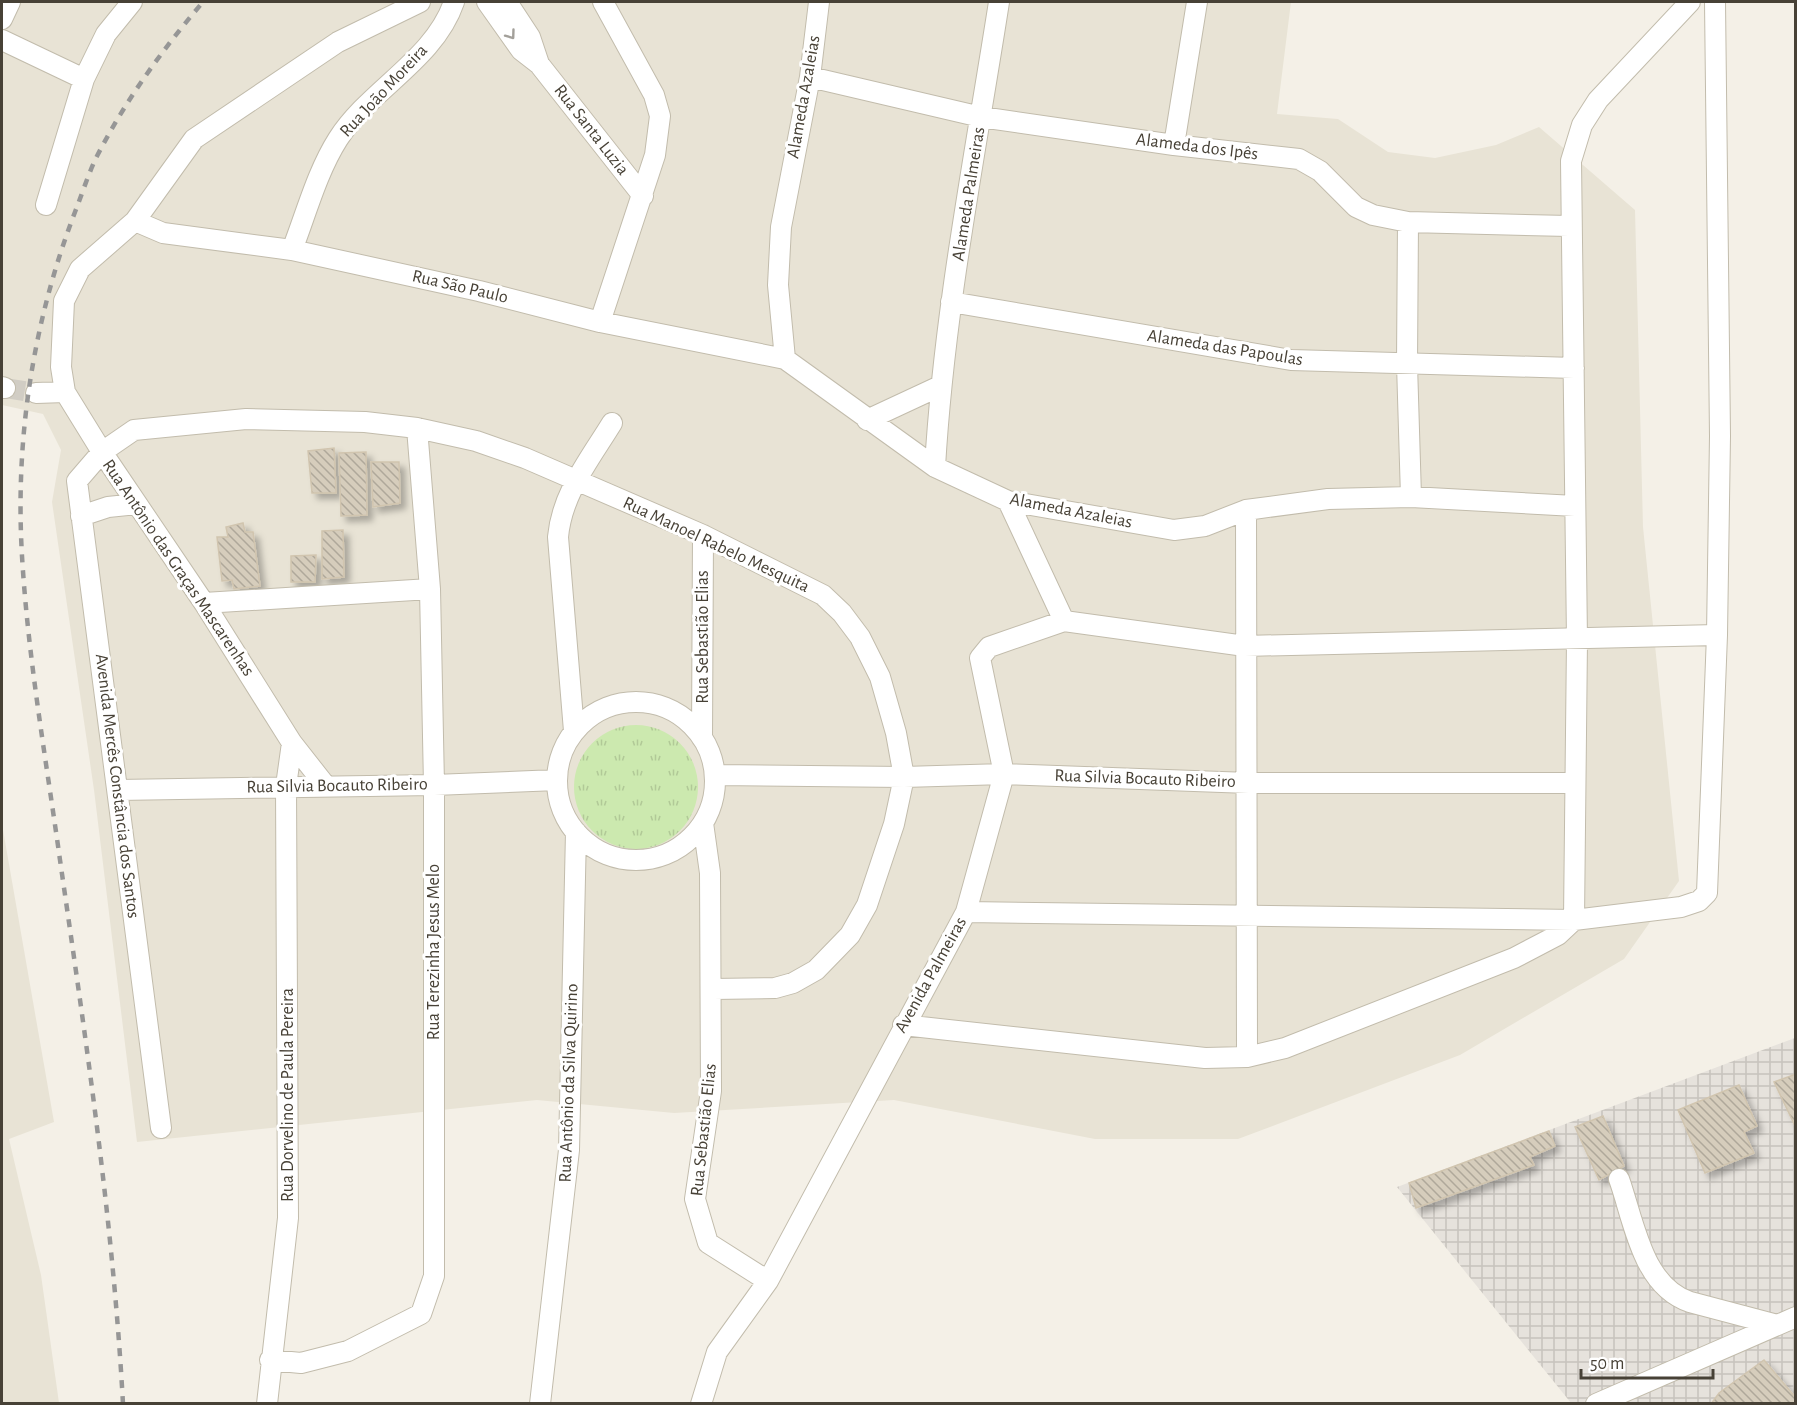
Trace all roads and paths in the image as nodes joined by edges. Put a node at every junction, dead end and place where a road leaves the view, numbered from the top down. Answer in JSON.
{"nodes":[{"id":1,"x":10,"y":2,"type":"edge"},
{"id":2,"x":132,"y":2,"type":"edge"},
{"id":3,"x":420,"y":2,"type":"edge"},
{"id":4,"x":454,"y":2,"type":"edge"},
{"id":5,"x":487,"y":2,"type":"edge"},
{"id":6,"x":507,"y":2,"type":"edge"},
{"id":7,"x":603,"y":2,"type":"edge"},
{"id":8,"x":819,"y":2,"type":"edge"},
{"id":9,"x":999,"y":2,"type":"edge"},
{"id":10,"x":1197,"y":2,"type":"edge"},
{"id":11,"x":1689,"y":2,"type":"edge"},
{"id":12,"x":1715,"y":2,"type":"edge"},
{"id":13,"x":2,"y":19,"type":"edge"},
{"id":14,"x":2,"y":40,"type":"edge"},
{"id":15,"x":539,"y":64,"type":"junction"},
{"id":16,"x":810,"y":77,"type":"junction"},
{"id":17,"x":84,"y":79,"type":"junction"},
{"id":18,"x":981,"y":117,"type":"junction"},
{"id":19,"x":1174,"y":145,"type":"junction"},
{"id":20,"x":643,"y":196,"type":"junction"},
{"id":21,"x":46,"y":205,"type":"dead end"},
{"id":22,"x":135,"y":221,"type":"junction"},
{"id":23,"x":1407,"y":222,"type":"junction"},
{"id":24,"x":1569,"y":226,"type":"junction"},
{"id":25,"x":292,"y":250,"type":"junction"},
{"id":26,"x":951,"y":302,"type":"junction"},
{"id":27,"x":600,"y":322,"type":"junction"},
{"id":28,"x":785,"y":359,"type":"junction"},
{"id":29,"x":1407,"y":364,"type":"junction"},
{"id":30,"x":1574,"y":368,"type":"junction"},
{"id":31,"x":940,"y":386,"type":"junction"},
{"id":32,"x":65,"y":392,"type":"junction"},
{"id":33,"x":36,"y":393,"type":"tunnel mouth"},
{"id":34,"x":867,"y":420,"type":"junction"},
{"id":35,"x":612,"y":423,"type":"dead end"},
{"id":36,"x":417,"y":428,"type":"junction"},
{"id":37,"x":102,"y":452,"type":"junction"},
{"id":38,"x":935,"y":467,"type":"junction"},
{"id":39,"x":576,"y":481,"type":"junction"},
{"id":40,"x":1411,"y":497,"type":"junction"},
{"id":41,"x":1008,"y":501,"type":"junction"},
{"id":42,"x":137,"y":504,"type":"junction"},
{"id":43,"x":1575,"y":506,"type":"junction"},
{"id":44,"x":1246,"y":510,"type":"junction"},
{"id":45,"x":81,"y":516,"type":"junction"},
{"id":46,"x":704,"y":535,"type":"junction"},
{"id":47,"x":430,"y":589,"type":"junction"},
{"id":48,"x":204,"y":603,"type":"junction"},
{"id":49,"x":1064,"y":621,"type":"junction"},
{"id":50,"x":1717,"y":635,"type":"junction"},
{"id":51,"x":1577,"y":640,"type":"junction"},
{"id":52,"x":1245,"y":646,"type":"junction"},
{"id":53,"x":574,"y":731,"type":"junction"},
{"id":54,"x":702,"y":738,"type":"junction"},
{"id":55,"x":292,"y":743,"type":"junction"},
{"id":56,"x":1004,"y":774,"type":"junction"},
{"id":57,"x":715,"y":775,"type":"junction"},
{"id":58,"x":904,"y":777,"type":"junction"},
{"id":59,"x":557,"y":780,"type":"junction"},
{"id":60,"x":1249,"y":783,"type":"junction"},
{"id":61,"x":1575,"y":783,"type":"junction"},
{"id":62,"x":325,"y":785,"type":"junction"},
{"id":63,"x":434,"y":785,"type":"junction"},
{"id":64,"x":286,"y":786,"type":"junction"},
{"id":65,"x":118,"y":790,"type":"junction"},
{"id":66,"x":704,"y":823,"type":"junction"},
{"id":67,"x":576,"y":832,"type":"junction"},
{"id":68,"x":680,"y":847,"type":"junction"},
{"id":69,"x":710,"y":873,"type":"junction"},
{"id":70,"x":966,"y":912,"type":"junction"},
{"id":71,"x":1246,"y":915,"type":"junction"},
{"id":72,"x":1574,"y":920,"type":"junction"},
{"id":73,"x":713,"y":989,"type":"junction"},
{"id":74,"x":903,"y":1025,"type":"junction"},
{"id":75,"x":1247,"y":1057,"type":"junction"},
{"id":76,"x":161,"y":1128,"type":"dead end"},
{"id":77,"x":1619,"y":1179,"type":"dead end"},
{"id":78,"x":768,"y":1281,"type":"junction"},
{"id":79,"x":1796,"y":1317,"type":"edge"},
{"id":80,"x":1777,"y":1325,"type":"junction"},
{"id":81,"x":270,"y":1360,"type":"junction"},
{"id":82,"x":1597,"y":1403,"type":"edge"},
{"id":83,"x":267,"y":1404,"type":"edge"},
{"id":84,"x":540,"y":1404,"type":"edge"},
{"id":85,"x":701,"y":1404,"type":"edge"}],
"edges":[{"from":1,"to":13,"type":"street"},
{"from":2,"to":17,"type":"street"},
{"from":3,"to":22,"type":"street"},
{"from":4,"to":25,"type":"street","name":"Rua João Moreira"},
{"from":5,"to":15,"type":"street","name":"Rua Santa Luzia","one_way":true},
{"from":6,"to":15,"type":"street","name":"Rua Santa Luzia"},
{"from":7,"to":20,"type":"street"},
{"from":8,"to":16,"type":"street","name":"Alameda Azaleias"},
{"from":9,"to":18,"type":"street","name":"Alameda Palmeiras"},
{"from":10,"to":19,"type":"street"},
{"from":11,"to":24,"type":"street"},
{"from":12,"to":50,"type":"street"},
{"from":14,"to":17,"type":"street"},
{"from":15,"to":20,"type":"street","name":"Rua Santa Luzia"},
{"from":16,"to":18,"type":"street","name":"Alameda dos Ipês"},
{"from":16,"to":28,"type":"street","name":"Alameda Azaleias"},
{"from":17,"to":21,"type":"street"},
{"from":18,"to":19,"type":"street","name":"Alameda dos Ipês"},
{"from":18,"to":26,"type":"street","name":"Alameda Palmeiras"},
{"from":19,"to":23,"type":"street","name":"Alameda dos Ipês"},
{"from":20,"to":27,"type":"street"},
{"from":22,"to":25,"type":"street","name":"Rua São Paulo"},
{"from":22,"to":32,"type":"street"},
{"from":23,"to":24,"type":"street","name":"Alameda dos Ipês"},
{"from":23,"to":29,"type":"street"},
{"from":24,"to":30,"type":"street"},
{"from":25,"to":27,"type":"street","name":"Rua São Paulo"},
{"from":26,"to":29,"type":"street","name":"Alameda das Papoulas"},
{"from":26,"to":31,"type":"street","name":"Alameda Palmeiras"},
{"from":27,"to":28,"type":"street","name":"Rua São Paulo"},
{"from":28,"to":34,"type":"street","name":"Alameda Azaleias"},
{"from":29,"to":30,"type":"street","name":"Alameda das Papoulas"},
{"from":29,"to":40,"type":"street"},
{"from":30,"to":43,"type":"street"},
{"from":31,"to":34,"type":"street"},
{"from":31,"to":38,"type":"street","name":"Alameda Palmeiras"},
{"from":32,"to":33,"type":"street"},
{"from":32,"to":37,"type":"street","name":"Rua Antônio das Graças Mascarenhas"},
{"from":34,"to":38,"type":"street","name":"Alameda Azaleias"},
{"from":35,"to":39,"type":"street"},
{"from":36,"to":37,"type":"street","name":"Rua Manoel Rabelo Mesquita"},
{"from":36,"to":39,"type":"street","name":"Rua Manoel Rabelo Mesquita"},
{"from":36,"to":47,"type":"street","name":"Rua Terezinha Jesus Melo"},
{"from":37,"to":42,"type":"street","name":"Rua Antônio das Graças Mascarenhas"},
{"from":37,"to":45,"type":"street","name":"Avenida Mercês Constância dos Santos"},
{"from":38,"to":41,"type":"street","name":"Alameda Azaleias"},
{"from":39,"to":46,"type":"street","name":"Rua Manoel Rabelo Mesquita"},
{"from":39,"to":53,"type":"street"},
{"from":40,"to":43,"type":"street","name":"Alameda Azaleias"},
{"from":40,"to":44,"type":"street","name":"Alameda Azaleias"},
{"from":41,"to":44,"type":"street","name":"Alameda Azaleias"},
{"from":41,"to":49,"type":"street"},
{"from":42,"to":45,"type":"street"},
{"from":42,"to":48,"type":"street","name":"Rua Antônio das Graças Mascarenhas"},
{"from":43,"to":51,"type":"street"},
{"from":44,"to":52,"type":"street"},
{"from":45,"to":65,"type":"street","name":"Avenida Mercês Constância dos Santos"},
{"from":46,"to":54,"type":"street","name":"Rua Sebastião Elias"},
{"from":46,"to":58,"type":"street","name":"Rua Manoel Rabelo Mesquita"},
{"from":47,"to":48,"type":"street"},
{"from":47,"to":63,"type":"street","name":"Rua Terezinha Jesus Melo"},
{"from":48,"to":55,"type":"street","name":"Rua Antônio das Graças Mascarenhas"},
{"from":49,"to":52,"type":"street"},
{"from":49,"to":56,"type":"street","name":"Avenida Palmeiras"},
{"from":50,"to":51,"type":"street"},
{"from":50,"to":72,"type":"street"},
{"from":51,"to":52,"type":"street"},
{"from":51,"to":61,"type":"street"},
{"from":52,"to":60,"type":"street"},
{"from":53,"to":54,"type":"street"},
{"from":53,"to":59,"type":"street"},
{"from":54,"to":57,"type":"street"},
{"from":55,"to":62,"type":"street","name":"Rua Antônio das Graças Mascarenhas"},
{"from":55,"to":64,"type":"street"},
{"from":56,"to":58,"type":"street","name":"Rua Silvia Bocauto Ribeiro"},
{"from":56,"to":60,"type":"street","name":"Rua Silvia Bocauto Ribeiro"},
{"from":56,"to":70,"type":"street","name":"Avenida Palmeiras"},
{"from":57,"to":58,"type":"street","name":"Rua Silvia Bocauto Ribeiro"},
{"from":57,"to":66,"type":"street"},
{"from":58,"to":73,"type":"street","name":"Rua Manoel Rabelo Mesquita"},
{"from":59,"to":63,"type":"street","name":"Rua Silvia Bocauto Ribeiro"},
{"from":59,"to":67,"type":"street"},
{"from":60,"to":61,"type":"street","name":"Rua Silvia Bocauto Ribeiro"},
{"from":60,"to":71,"type":"street"},
{"from":61,"to":72,"type":"street"},
{"from":62,"to":63,"type":"street","name":"Rua Silvia Bocauto Ribeiro"},
{"from":62,"to":64,"type":"street","name":"Rua Silvia Bocauto Ribeiro"},
{"from":63,"to":81,"type":"street","name":"Rua Terezinha Jesus Melo"},
{"from":64,"to":65,"type":"street","name":"Rua Silvia Bocauto Ribeiro"},
{"from":64,"to":81,"type":"street","name":"Rua Dorvelino de Paula Pereira"},
{"from":65,"to":76,"type":"street","name":"Avenida Mercês Constância dos Santos"},
{"from":66,"to":68,"type":"street"},
{"from":66,"to":69,"type":"street","name":"Rua Sebastião Elias"},
{"from":67,"to":68,"type":"street"},
{"from":67,"to":84,"type":"street","name":"Rua Antônio da Silva Quirino"},
{"from":68,"to":69,"type":"street"},
{"from":69,"to":73,"type":"street","name":"Rua Sebastião Elias"},
{"from":70,"to":71,"type":"street"},
{"from":70,"to":74,"type":"street","name":"Avenida Palmeiras"},
{"from":71,"to":72,"type":"street"},
{"from":71,"to":75,"type":"street"},
{"from":72,"to":75,"type":"street"},
{"from":73,"to":78,"type":"street","name":"Rua Sebastião Elias"},
{"from":74,"to":75,"type":"street"},
{"from":74,"to":78,"type":"street","name":"Avenida Palmeiras"},
{"from":77,"to":80,"type":"street"},
{"from":78,"to":85,"type":"street","name":"Avenida Palmeiras"},
{"from":79,"to":80,"type":"street"},
{"from":80,"to":82,"type":"street"},
{"from":81,"to":83,"type":"street","name":"Rua Dorvelino de Paula Pereira"}]}
